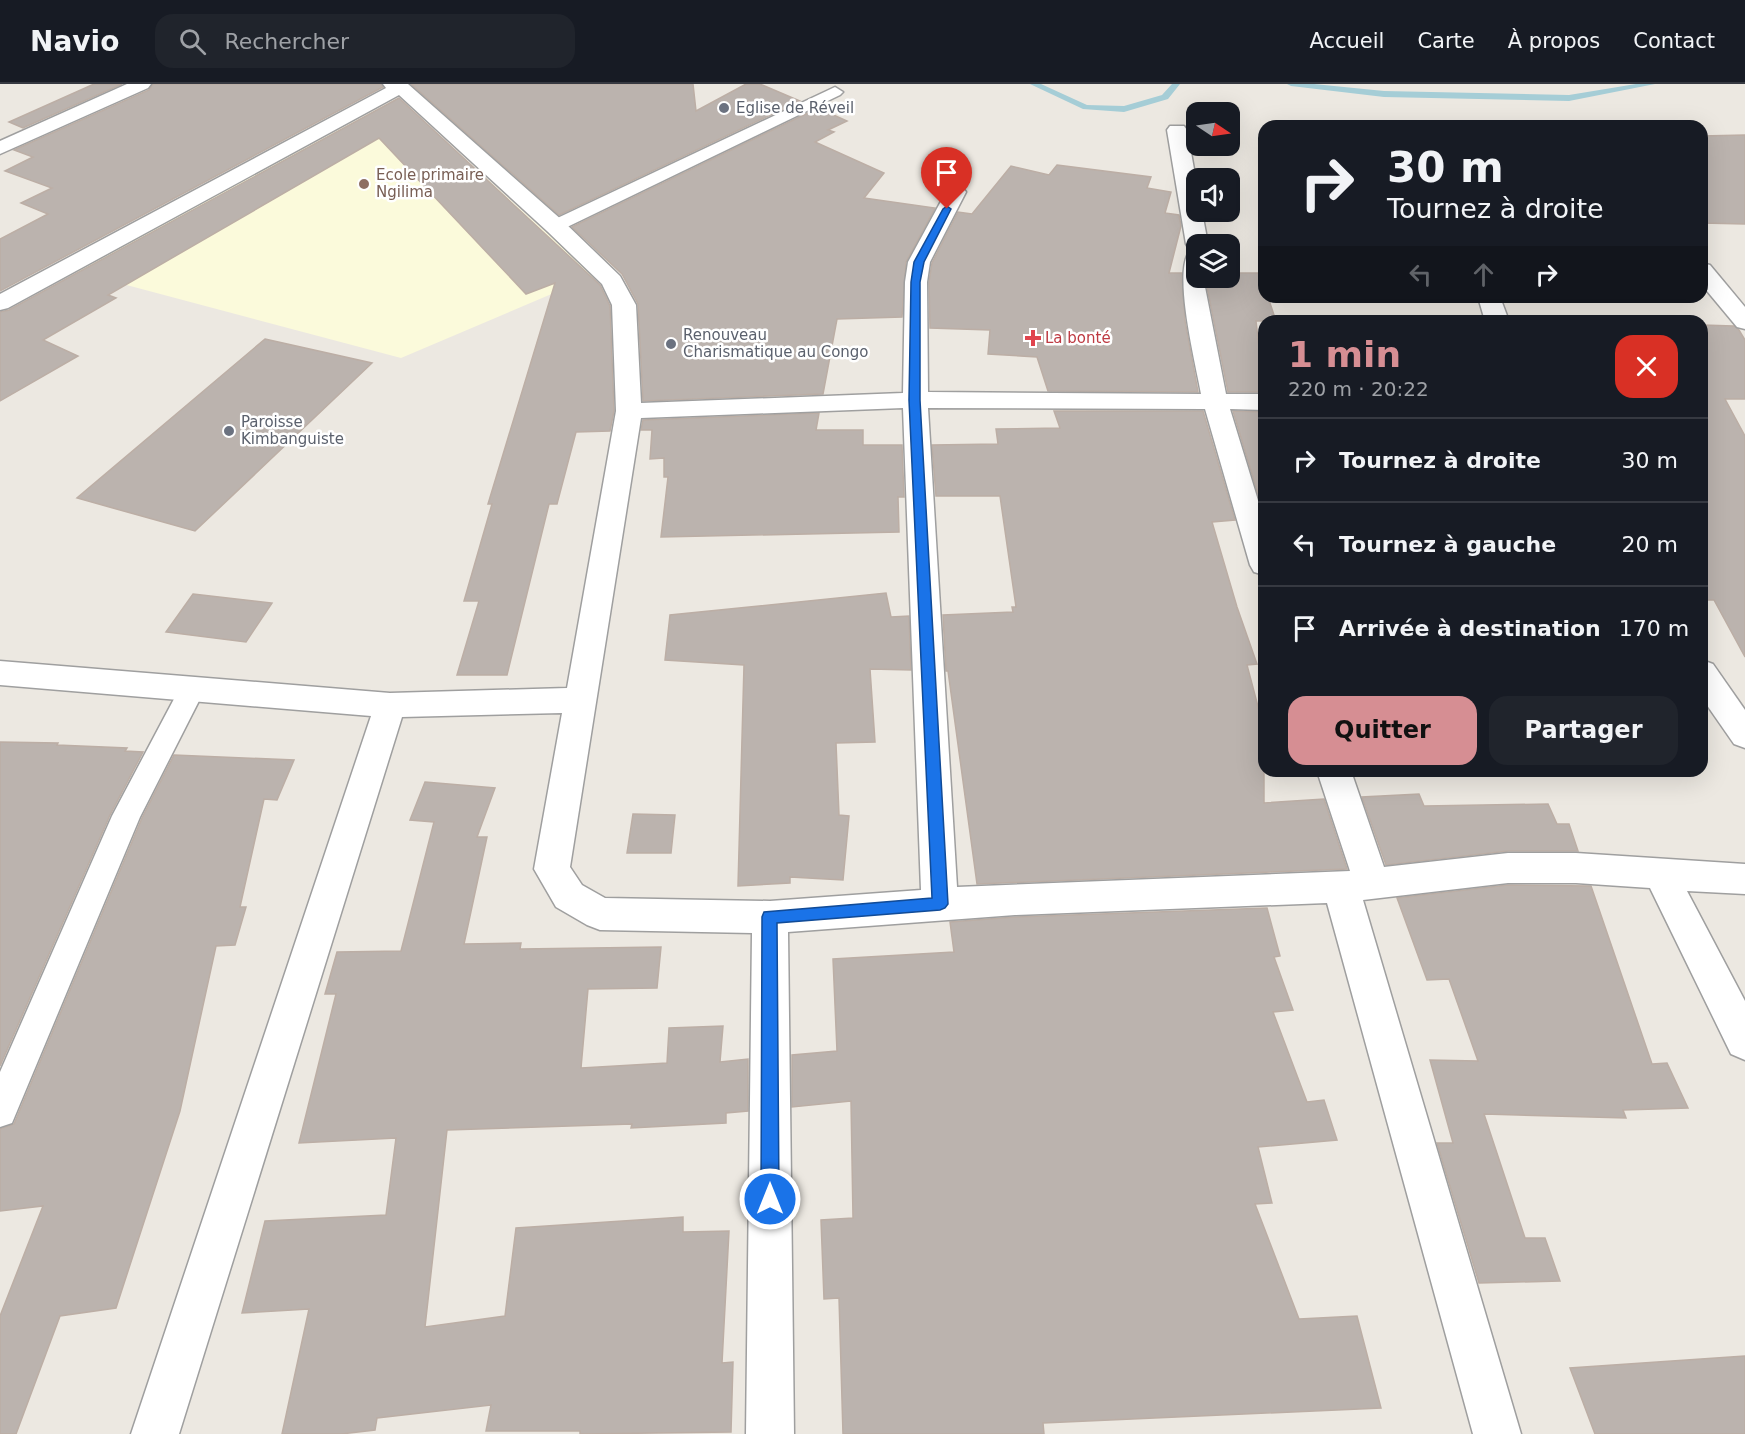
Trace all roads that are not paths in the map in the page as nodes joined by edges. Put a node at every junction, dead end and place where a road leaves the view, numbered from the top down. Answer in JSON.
{"nodes":[{"id":1,"x":142,"y":84,"type":"edge"},
{"id":2,"x":397,"y":86,"type":"edge"},
{"id":3,"x":835,"y":92,"type":"dead end"},
{"id":4,"x":1177,"y":130,"type":"dead end"},
{"id":5,"x":0,"y":148,"type":"edge"},
{"id":6,"x":957,"y":192,"type":"dead end"},
{"id":7,"x":555,"y":226,"type":"junction"},
{"id":8,"x":1195,"y":234,"type":"edge"},
{"id":9,"x":1708,"y":277,"type":"edge"},
{"id":10,"x":1194,"y":288,"type":"edge"},
{"id":11,"x":0,"y":303,"type":"edge"},
{"id":12,"x":1745,"y":322,"type":"edge"},
{"id":13,"x":915,"y":400,"type":"junction"},
{"id":14,"x":1215,"y":402,"type":"junction"},
{"id":15,"x":1258,"y":402,"type":"edge"},
{"id":16,"x":629,"y":411,"type":"junction"},
{"id":17,"x":1258,"y":545,"type":"edge"},
{"id":18,"x":2,"y":676,"type":"edge"},
{"id":19,"x":1708,"y":681,"type":"edge"},
{"id":20,"x":192,"y":689,"type":"junction"},
{"id":21,"x":579,"y":700,"type":"junction"},
{"id":22,"x":390,"y":705,"type":"junction"},
{"id":23,"x":1745,"y":735,"type":"edge"},
{"id":24,"x":1335,"y":777,"type":"edge"},
{"id":25,"x":1660,"y":873,"type":"junction"},
{"id":26,"x":1745,"y":879,"type":"edge"},
{"id":27,"x":1357,"y":886,"type":"junction"},
{"id":28,"x":940,"y":904,"type":"junction"},
{"id":29,"x":770,"y":917,"type":"junction"},
{"id":30,"x":1745,"y":1041,"type":"edge"},
{"id":31,"x":0,"y":1111,"type":"edge"},
{"id":32,"x":155,"y":1434,"type":"edge"},
{"id":33,"x":770,"y":1434,"type":"edge"},
{"id":34,"x":1497,"y":1434,"type":"edge"}],
"edges":[{"from":1,"to":5,"type":"street"},
{"from":2,"to":7,"type":"street"},
{"from":2,"to":11,"type":"street"},
{"from":3,"to":7,"type":"lane"},
{"from":4,"to":8,"type":"street"},
{"from":6,"to":13,"type":"street"},
{"from":7,"to":16,"type":"street"},
{"from":9,"to":12,"type":"street"},
{"from":10,"to":14,"type":"street"},
{"from":13,"to":14,"type":"street"},
{"from":13,"to":16,"type":"street"},
{"from":13,"to":28,"type":"street"},
{"from":14,"to":15,"type":"street"},
{"from":14,"to":17,"type":"street"},
{"from":16,"to":21,"type":"street"},
{"from":18,"to":20,"type":"street"},
{"from":19,"to":23,"type":"street"},
{"from":20,"to":22,"type":"street"},
{"from":20,"to":31,"type":"lane"},
{"from":21,"to":22,"type":"street"},
{"from":21,"to":29,"type":"street"},
{"from":22,"to":32,"type":"street"},
{"from":24,"to":27,"type":"street"},
{"from":25,"to":26,"type":"street"},
{"from":25,"to":27,"type":"street"},
{"from":25,"to":30,"type":"street"},
{"from":27,"to":28,"type":"street"},
{"from":27,"to":34,"type":"street"},
{"from":28,"to":29,"type":"street"},
{"from":29,"to":33,"type":"street"}]}
